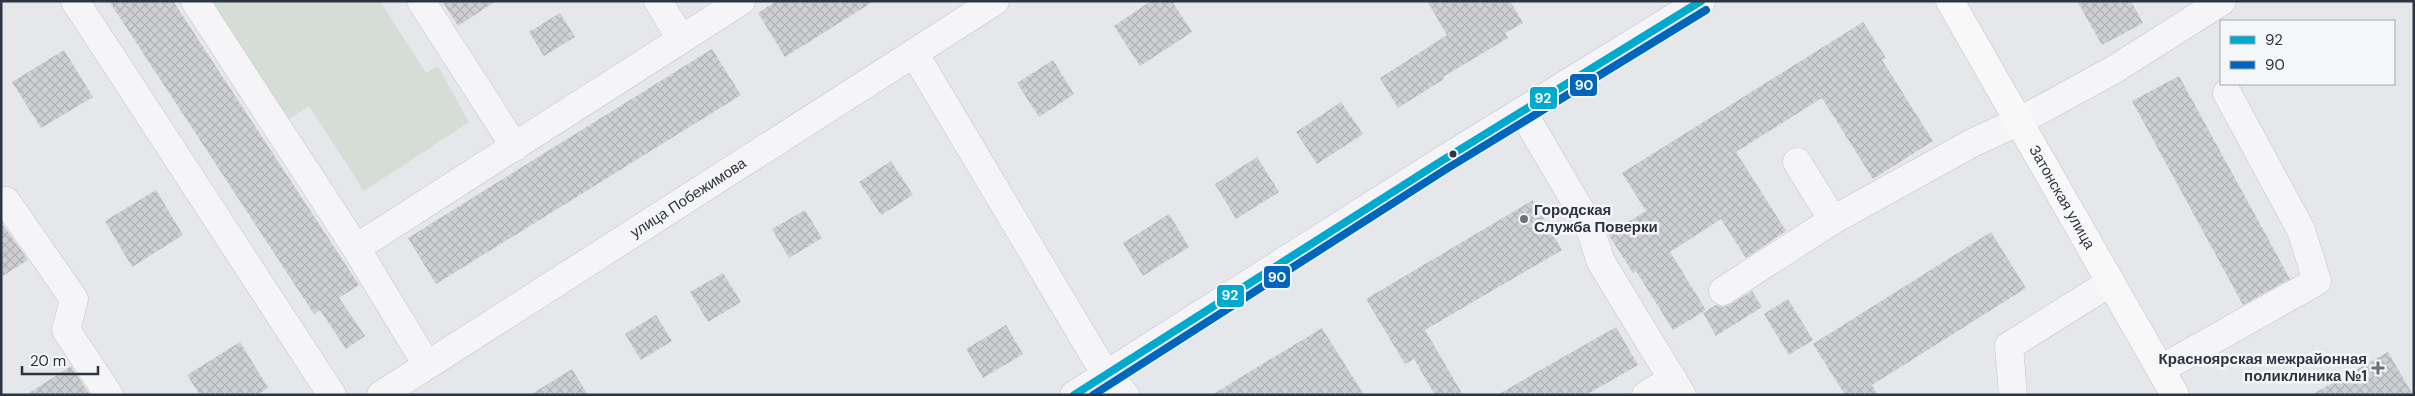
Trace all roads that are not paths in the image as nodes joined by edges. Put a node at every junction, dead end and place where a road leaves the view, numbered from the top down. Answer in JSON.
{"nodes":[{"id":1,"x":75,"y":1,"type":"edge"},
{"id":2,"x":195,"y":1,"type":"edge"},
{"id":3,"x":421,"y":1,"type":"edge"},
{"id":4,"x":658,"y":1,"type":"edge"},
{"id":5,"x":741,"y":1,"type":"edge"},
{"id":6,"x":995,"y":1,"type":"edge"},
{"id":7,"x":1701,"y":1,"type":"edge"},
{"id":8,"x":1950,"y":1,"type":"edge"},
{"id":9,"x":2222,"y":1,"type":"edge"},
{"id":10,"x":681,"y":39,"type":"junction"},
{"id":11,"x":914,"y":53,"type":"junction"},
{"id":12,"x":2227,"y":93,"type":"dead end"},
{"id":13,"x":1522,"y":111,"type":"junction"},
{"id":14,"x":2018,"y":122,"type":"junction"},
{"id":15,"x":514,"y":147,"type":"junction"},
{"id":16,"x":1797,"y":162,"type":"dead end"},
{"id":17,"x":1,"y":204,"type":"edge"},
{"id":18,"x":1833,"y":220,"type":"junction"},
{"id":19,"x":356,"y":248,"type":"junction"},
{"id":20,"x":2111,"y":282,"type":"junction"},
{"id":21,"x":1724,"y":291,"type":"dead end"},
{"id":22,"x":427,"y":365,"type":"junction"},
{"id":23,"x":2161,"y":370,"type":"junction"},
{"id":24,"x":1106,"y":374,"type":"junction"},
{"id":25,"x":1677,"y":387,"type":"edge"},
{"id":26,"x":109,"y":395,"type":"edge"},
{"id":27,"x":332,"y":395,"type":"edge"},
{"id":28,"x":381,"y":395,"type":"edge"},
{"id":29,"x":1074,"y":395,"type":"edge"},
{"id":30,"x":1125,"y":395,"type":"edge"},
{"id":31,"x":1646,"y":395,"type":"edge"},
{"id":32,"x":2013,"y":395,"type":"edge"},
{"id":33,"x":2175,"y":395,"type":"edge"}],
"edges":[{"from":1,"to":27,"type":"street"},
{"from":2,"to":19,"type":"street"},
{"from":3,"to":15,"type":"street"},
{"from":4,"to":10,"type":"street"},
{"from":5,"to":10,"type":"street"},
{"from":6,"to":11,"type":"street","name":"улица Побежимова"},
{"from":7,"to":13,"type":"street"},
{"from":8,"to":14,"type":"main road","name":"Затонская улица"},
{"from":9,"to":14,"type":"street"},
{"from":10,"to":15,"type":"street"},
{"from":11,"to":22,"type":"street","name":"улица Побежимова"},
{"from":11,"to":24,"type":"street"},
{"from":12,"to":23,"type":"street"},
{"from":13,"to":24,"type":"street"},
{"from":13,"to":25,"type":"street"},
{"from":14,"to":18,"type":"street"},
{"from":14,"to":20,"type":"main road","name":"Затонская улица"},
{"from":15,"to":19,"type":"street"},
{"from":16,"to":18,"type":"street"},
{"from":17,"to":26,"type":"street"},
{"from":18,"to":21,"type":"street"},
{"from":19,"to":22,"type":"street"},
{"from":20,"to":23,"type":"main road","name":"Затонская улица"},
{"from":20,"to":32,"type":"street"},
{"from":22,"to":28,"type":"street","name":"улица Побежимова"},
{"from":23,"to":33,"type":"main road","name":"Затонская улица"},
{"from":24,"to":29,"type":"street"},
{"from":24,"to":30,"type":"street"},
{"from":25,"to":31,"type":"street"}]}
